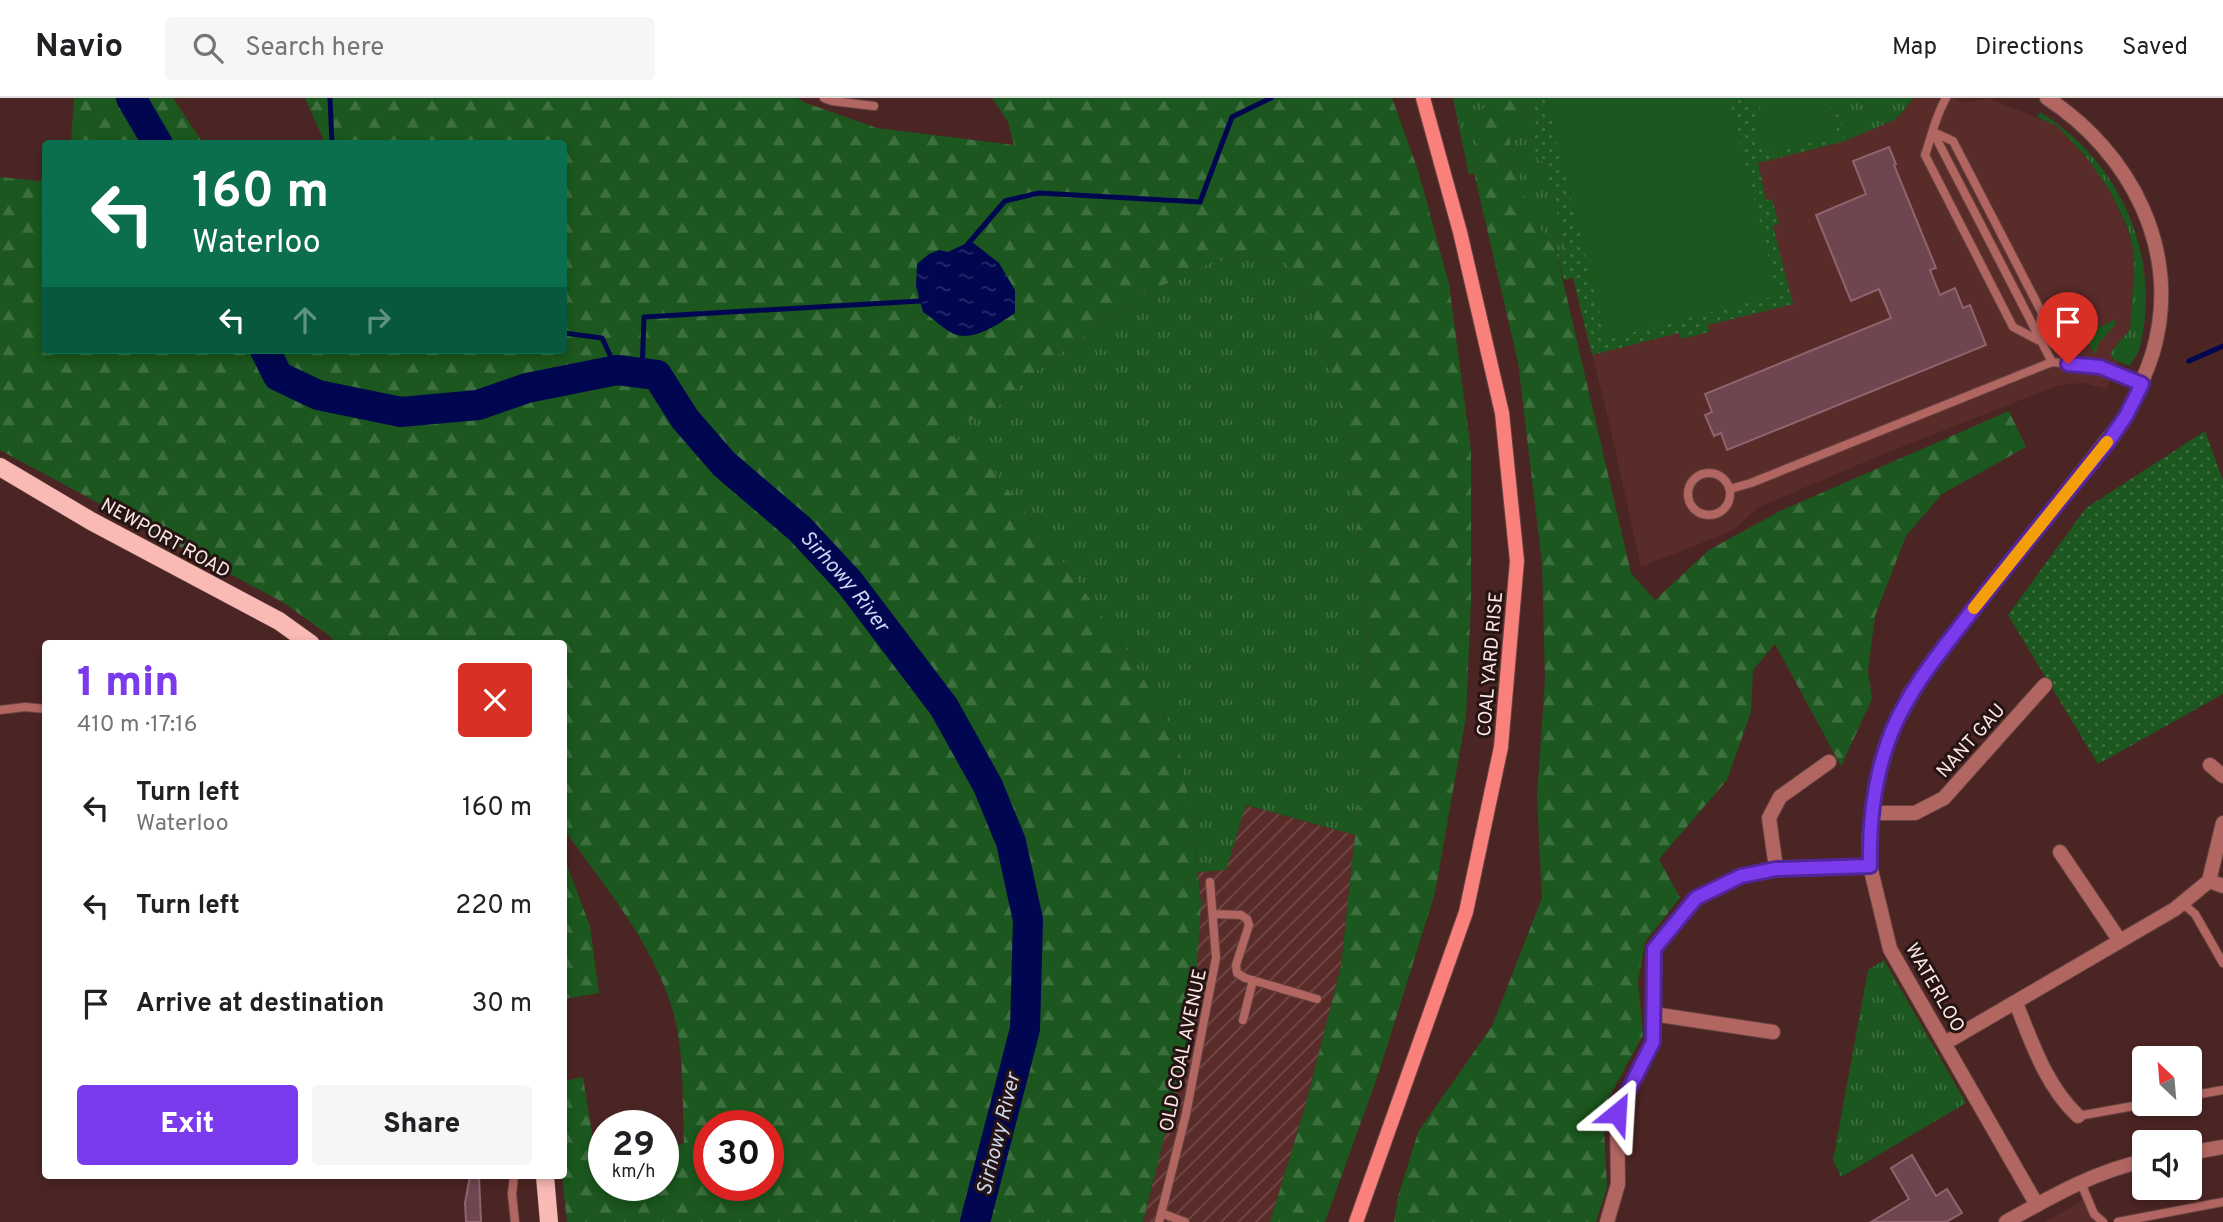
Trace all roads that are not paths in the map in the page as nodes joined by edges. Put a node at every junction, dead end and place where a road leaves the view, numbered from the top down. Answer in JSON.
{"nodes":[{"id":1,"x":824,"y":98,"type":"edge"},
{"id":2,"x":1423,"y":98,"type":"edge"},
{"id":3,"x":1945,"y":98,"type":"edge"},
{"id":4,"x":2047,"y":98,"type":"edge"},
{"id":5,"x":874,"y":106,"type":"dead end"},
{"id":6,"x":1933,"y":132,"type":"junction"},
{"id":7,"x":2038,"y":340,"type":"junction"},
{"id":8,"x":2052,"y":362,"type":"junction"},
{"id":9,"x":2142,"y":384,"type":"junction"},
{"id":10,"x":0,"y":467,"type":"edge"},
{"id":11,"x":1730,"y":489,"type":"junction"},
{"id":12,"x":305,"y":640,"type":"edge"},
{"id":13,"x":2045,"y":685,"type":"dead end"},
{"id":14,"x":42,"y":709,"type":"edge"},
{"id":15,"x":0,"y":710,"type":"edge"},
{"id":16,"x":1829,"y":762,"type":"dead end"},
{"id":17,"x":2210,"y":765,"type":"dead end"},
{"id":18,"x":2223,"y":776,"type":"edge"},
{"id":19,"x":1873,"y":813,"type":"junction"},
{"id":20,"x":2223,"y":823,"type":"edge"},
{"id":21,"x":2060,"y":852,"type":"dead end"},
{"id":22,"x":1870,"y":866,"type":"junction"},
{"id":23,"x":1776,"y":869,"type":"junction"},
{"id":24,"x":1210,"y":882,"type":"dead end"},
{"id":25,"x":2216,"y":883,"type":"edge"},
{"id":26,"x":2182,"y":903,"type":"junction"},
{"id":27,"x":1213,"y":914,"type":"junction"},
{"id":28,"x":2120,"y":942,"type":"junction"},
{"id":29,"x":2223,"y":963,"type":"edge"},
{"id":30,"x":1254,"y":981,"type":"junction"},
{"id":31,"x":1317,"y":999,"type":"dead end"},
{"id":32,"x":2016,"y":1003,"type":"junction"},
{"id":33,"x":1653,"y":1014,"type":"junction"},
{"id":34,"x":1243,"y":1020,"type":"dead end"},
{"id":35,"x":1773,"y":1032,"type":"dead end"},
{"id":36,"x":1945,"y":1043,"type":"junction"},
{"id":37,"x":2223,"y":1090,"type":"edge"},
{"id":38,"x":2202,"y":1094,"type":"edge"},
{"id":39,"x":2132,"y":1106,"type":"edge"},
{"id":40,"x":2078,"y":1116,"type":"joint"},
{"id":41,"x":2223,"y":1147,"type":"edge"},
{"id":42,"x":2202,"y":1151,"type":"edge"},
{"id":43,"x":2132,"y":1165,"type":"edge"},
{"id":44,"x":514,"y":1179,"type":"edge"},
{"id":45,"x":545,"y":1179,"type":"edge"},
{"id":46,"x":2081,"y":1183,"type":"junction"},
{"id":47,"x":2223,"y":1202,"type":"edge"},
{"id":48,"x":2037,"y":1205,"type":"junction"},
{"id":49,"x":1160,"y":1218,"type":"edge"},
{"id":50,"x":515,"y":1222,"type":"edge"},
{"id":51,"x":549,"y":1222,"type":"edge"},
{"id":52,"x":1185,"y":1222,"type":"edge"},
{"id":53,"x":1356,"y":1222,"type":"edge"},
{"id":54,"x":1607,"y":1222,"type":"edge"},
{"id":55,"x":2006,"y":1222,"type":"edge"},
{"id":56,"x":2103,"y":1222,"type":"edge"},
{"id":57,"x":2118,"y":1222,"type":"edge"}],
"edges":[{"from":1,"to":5,"type":"lane"},
{"from":2,"to":53,"type":"main road","name":"COAL YARD RISE"},
{"from":3,"to":6,"type":"lane"},
{"from":4,"to":9,"type":"street","name":"WATERLOO"},
{"from":6,"to":7,"type":"lane"},
{"from":6,"to":7,"type":"lane"},
{"from":6,"to":7,"type":"lane"},
{"from":7,"to":8,"type":"lane"},
{"from":8,"to":9,"type":"lane"},
{"from":8,"to":11,"type":"lane"},
{"from":9,"to":19,"type":"street","name":"WATERLOO"},
{"from":10,"to":12,"type":"main road","name":"NEWPORT ROAD"},
{"from":11,"to":11,"type":"lane"},
{"from":13,"to":19,"type":"street","name":"NANT GAU"},
{"from":14,"to":15,"type":"lane"},
{"from":16,"to":23,"type":"street"},
{"from":17,"to":18,"type":"street"},
{"from":19,"to":22,"type":"street","name":"WATERLOO"},
{"from":20,"to":25,"type":"street"},
{"from":21,"to":28,"type":"street"},
{"from":22,"to":23,"type":"street"},
{"from":22,"to":36,"type":"street","name":"WATERLOO"},
{"from":23,"to":33,"type":"street"},
{"from":24,"to":27,"type":"lane","name":"OLD COAL AVENUE"},
{"from":25,"to":26,"type":"street"},
{"from":26,"to":28,"type":"street"},
{"from":26,"to":29,"type":"lane"},
{"from":27,"to":30,"type":"lane"},
{"from":27,"to":49,"type":"lane","name":"OLD COAL AVENUE"},
{"from":28,"to":32,"type":"street"},
{"from":30,"to":31,"type":"lane"},
{"from":30,"to":34,"type":"lane"},
{"from":32,"to":36,"type":"street"},
{"from":32,"to":40,"type":"street"},
{"from":33,"to":35,"type":"street"},
{"from":33,"to":54,"type":"street"},
{"from":36,"to":48,"type":"street","name":"WATERLOO"},
{"from":37,"to":38,"type":"lane"},
{"from":39,"to":40,"type":"lane"},
{"from":41,"to":42,"type":"street"},
{"from":43,"to":46,"type":"street"},
{"from":44,"to":50,"type":"lane"},
{"from":45,"to":51,"type":"main road"},
{"from":46,"to":48,"type":"street"},
{"from":46,"to":56,"type":"lane"},
{"from":47,"to":57,"type":"lane"},
{"from":48,"to":55,"type":"street"},
{"from":49,"to":52,"type":"lane"}]}
